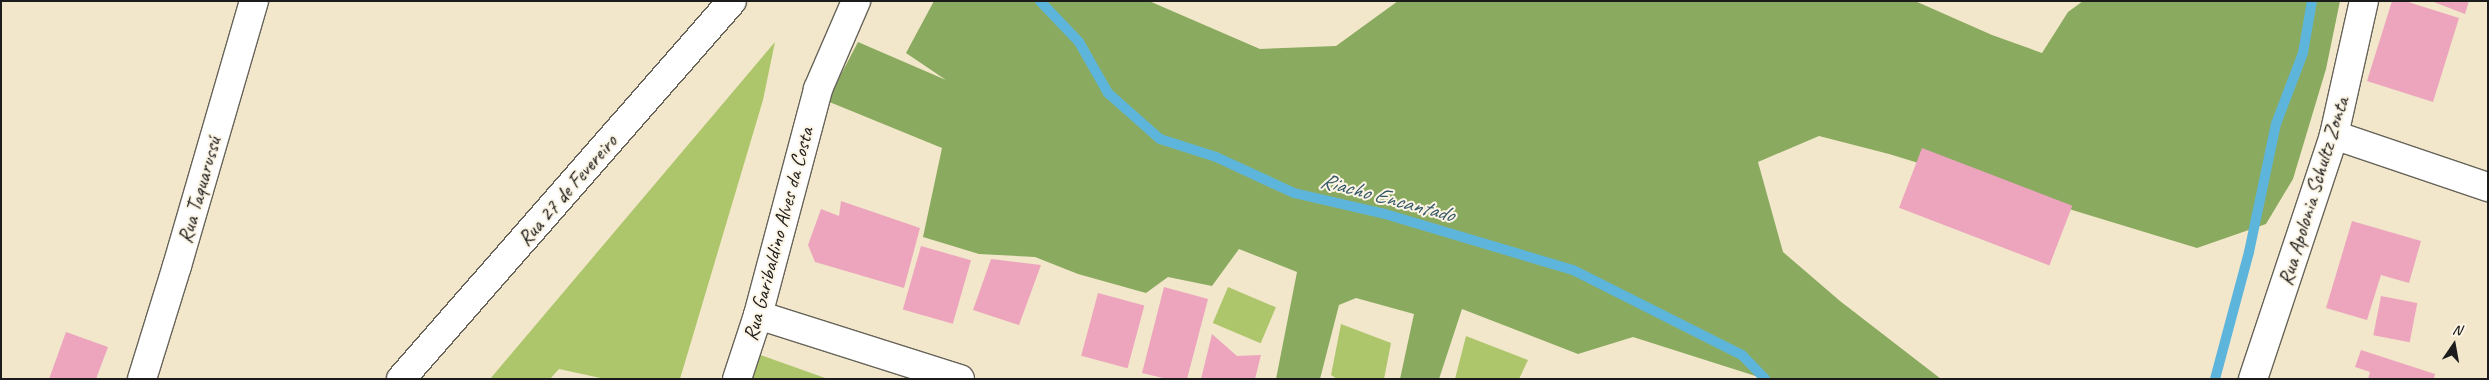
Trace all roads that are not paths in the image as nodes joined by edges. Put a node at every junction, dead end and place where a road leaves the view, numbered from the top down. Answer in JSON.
{"nodes":[{"id":1,"x":254,"y":1,"type":"edge"},
{"id":2,"x":732,"y":1,"type":"edge"},
{"id":3,"x":856,"y":1,"type":"edge"},
{"id":4,"x":2364,"y":1,"type":"edge"},
{"id":5,"x":2334,"y":135,"type":"junction"},
{"id":6,"x":2488,"y":186,"type":"edge"},
{"id":7,"x":758,"y":315,"type":"junction"},
{"id":8,"x":142,"y":379,"type":"edge"},
{"id":9,"x":401,"y":379,"type":"edge"},
{"id":10,"x":737,"y":379,"type":"edge"},
{"id":11,"x":960,"y":379,"type":"edge"},
{"id":12,"x":2253,"y":379,"type":"edge"}],
"edges":[{"from":1,"to":8,"type":"street","name":"Rua Taquarussú"},
{"from":2,"to":9,"type":"street","name":"Rua 27 de Fevereiro"},
{"from":3,"to":7,"type":"street","name":"Rua Garibaldino Alves da Costa"},
{"from":4,"to":5,"type":"street","name":"Rua Apolonia Schultz Zonta"},
{"from":5,"to":6,"type":"street"},
{"from":5,"to":12,"type":"street","name":"Rua Apolonia Schultz Zonta"},
{"from":7,"to":10,"type":"street","name":"Rua Garibaldino Alves da Costa"},
{"from":7,"to":11,"type":"street"}]}
